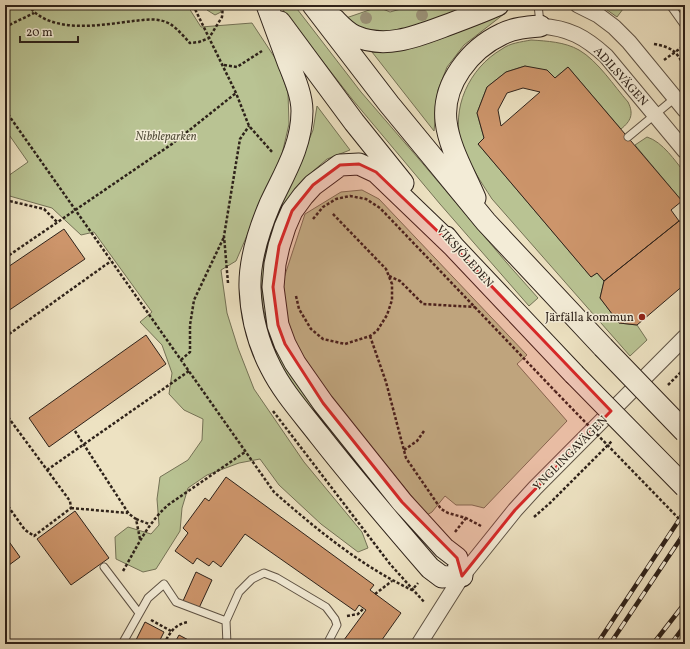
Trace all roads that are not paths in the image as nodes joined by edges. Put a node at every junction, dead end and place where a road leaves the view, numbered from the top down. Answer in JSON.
{"nodes":[{"id":1,"x":267,"y":5,"type":"edge"},
{"id":2,"x":313,"y":5,"type":"edge"},
{"id":3,"x":320,"y":5,"type":"edge"},
{"id":4,"x":498,"y":5,"type":"edge"},
{"id":5,"x":538,"y":5,"type":"edge"},
{"id":6,"x":578,"y":5,"type":"edge"},
{"id":7,"x":670,"y":5,"type":"edge"},
{"id":8,"x":540,"y":26,"type":"junction"},
{"id":9,"x":685,"y":26,"type":"edge"},
{"id":10,"x":675,"y":98,"type":"junction"},
{"id":11,"x":685,"y":110,"type":"edge"},
{"id":12,"x":655,"y":114,"type":"junction"},
{"id":13,"x":628,"y":137,"type":"dead end"},
{"id":14,"x":685,"y":151,"type":"edge"},
{"id":15,"x":486,"y":222,"type":"junction"},
{"id":16,"x":454,"y":247,"type":"junction"},
{"id":17,"x":685,"y":337,"type":"edge"},
{"id":18,"x":685,"y":432,"type":"edge"},
{"id":19,"x":685,"y":487,"type":"edge"},
{"id":20,"x":104,"y":567,"type":"dead end"},
{"id":21,"x":462,"y":576,"type":"junction"},
{"id":22,"x":139,"y":613,"type":"junction"},
{"id":23,"x":223,"y":620,"type":"junction"},
{"id":24,"x":122,"y":644,"type":"edge"},
{"id":25,"x":227,"y":644,"type":"edge"},
{"id":26,"x":326,"y":644,"type":"edge"},
{"id":27,"x":419,"y":644,"type":"edge"}],
"edges":[{"from":1,"to":16,"type":"main road","name":"VIKSJÖLEDEN"},
{"from":1,"to":21,"type":"main road"},
{"from":2,"to":15,"type":"main road"},
{"from":3,"to":4,"type":"main road"},
{"from":5,"to":8,"type":"lane"},
{"from":6,"to":10,"type":"street"},
{"from":7,"to":9,"type":"lane"},
{"from":8,"to":12,"type":"street","name":"ADILSVÄGEN"},
{"from":8,"to":15,"type":"main road"},
{"from":10,"to":11,"type":"street"},
{"from":10,"to":12,"type":"lane"},
{"from":12,"to":13,"type":"lane"},
{"from":12,"to":14,"type":"street","name":"ADILSVÄGEN"},
{"from":15,"to":18,"type":"main road","bridge":true},
{"from":16,"to":19,"type":"main road","name":"VIKSJÖLEDEN","bridge":true},
{"from":16,"to":21,"type":"main road"},
{"from":17,"to":21,"type":"street","name":"YNGLINGAVÄGEN"},
{"from":20,"to":22,"type":"lane"},
{"from":21,"to":27,"type":"street","name":"YNGLINGAVÄGEN"},
{"from":22,"to":23,"type":"lane"},
{"from":22,"to":24,"type":"lane"},
{"from":23,"to":25,"type":"lane"},
{"from":23,"to":26,"type":"lane"}]}
